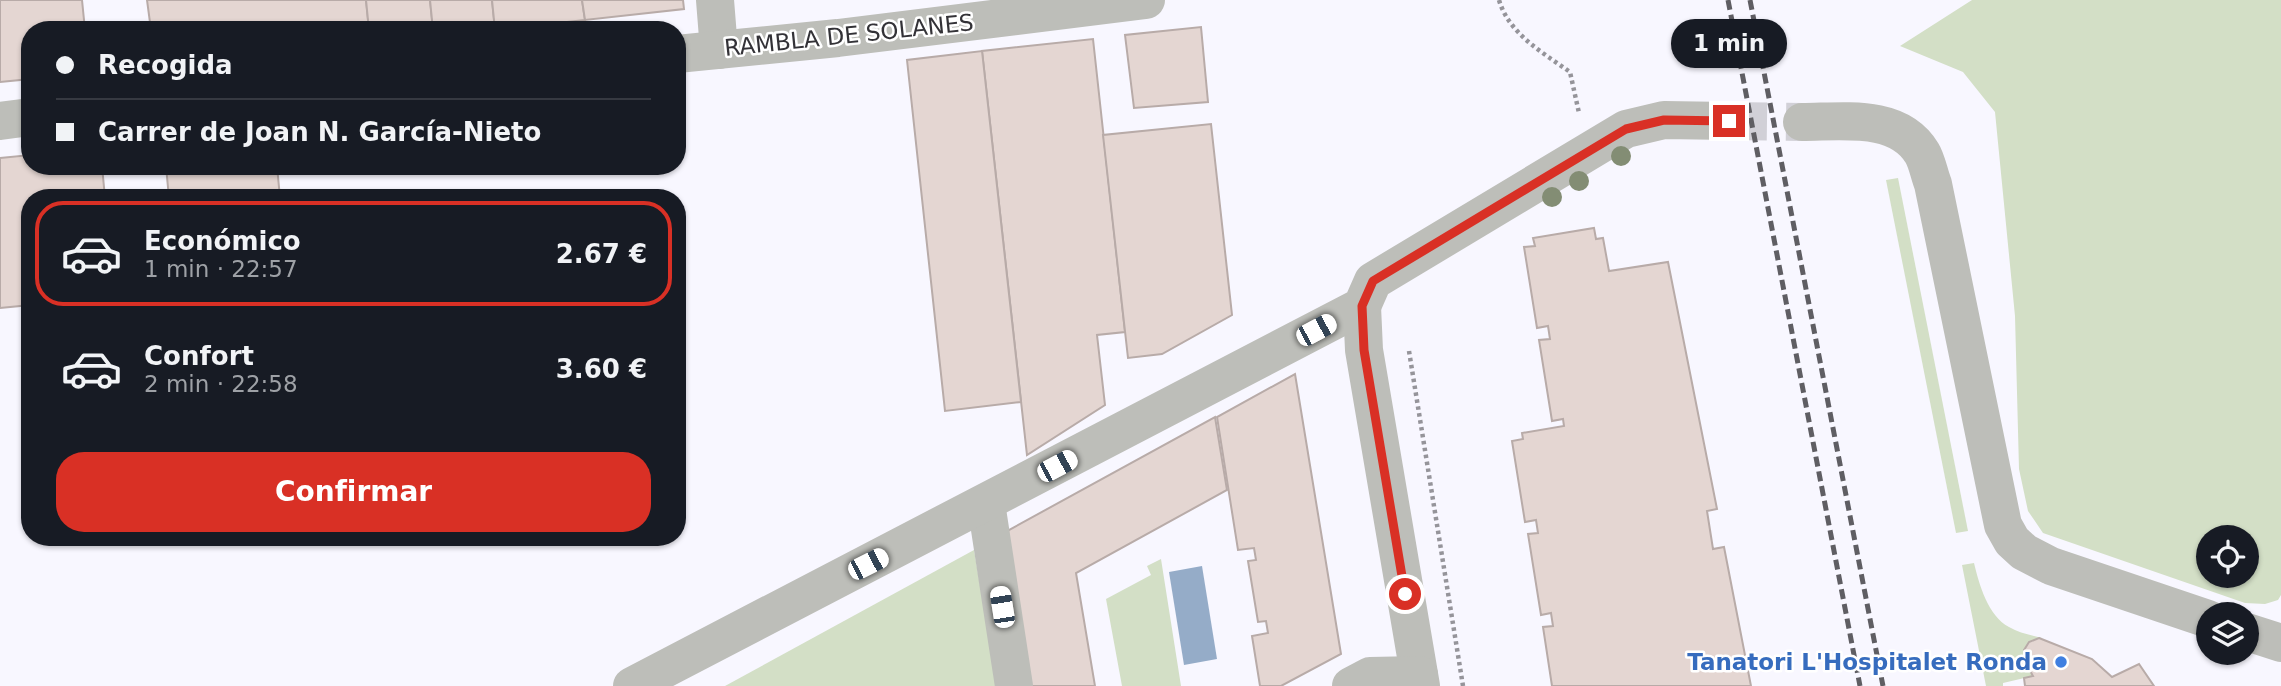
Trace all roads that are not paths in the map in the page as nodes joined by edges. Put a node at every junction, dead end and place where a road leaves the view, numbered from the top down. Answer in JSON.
{"nodes":[{"id":1,"x":715,"y":0,"type":"edge"},
{"id":2,"x":1146,"y":0,"type":"edge"},
{"id":3,"x":719,"y":50,"type":"junction"},
{"id":4,"x":686,"y":53,"type":"edge"},
{"id":5,"x":21,"y":118,"type":"edge"},
{"id":6,"x":0,"y":121,"type":"edge"},
{"id":7,"x":1729,"y":121,"type":"tunnel mouth"},
{"id":8,"x":1802,"y":122,"type":"tunnel mouth"},
{"id":9,"x":1362,"y":306,"type":"junction"},
{"id":10,"x":986,"y":503,"type":"junction"},
{"id":11,"x":2196,"y":615,"type":"edge"},
{"id":12,"x":2259,"y":636,"type":"edge"},
{"id":13,"x":2281,"y":643,"type":"edge"},
{"id":14,"x":1420,"y":681,"type":"edge"},
{"id":15,"x":632,"y":686,"type":"edge"},
{"id":16,"x":1014,"y":686,"type":"edge"},
{"id":17,"x":1351,"y":686,"type":"edge"}],
"edges":[{"from":1,"to":3,"type":"street"},
{"from":2,"to":3,"type":"street","name":"RAMBLA DE SOLANES"},
{"from":3,"to":4,"type":"street","name":"RAMBLA DE SOLANES"},
{"from":5,"to":6,"type":"street"},
{"from":7,"to":9,"type":"street"},
{"from":8,"to":11,"type":"street"},
{"from":9,"to":10,"type":"street"},
{"from":9,"to":14,"type":"street"},
{"from":10,"to":15,"type":"street"},
{"from":10,"to":16,"type":"street"},
{"from":12,"to":13,"type":"street"},
{"from":14,"to":17,"type":"street"}]}
